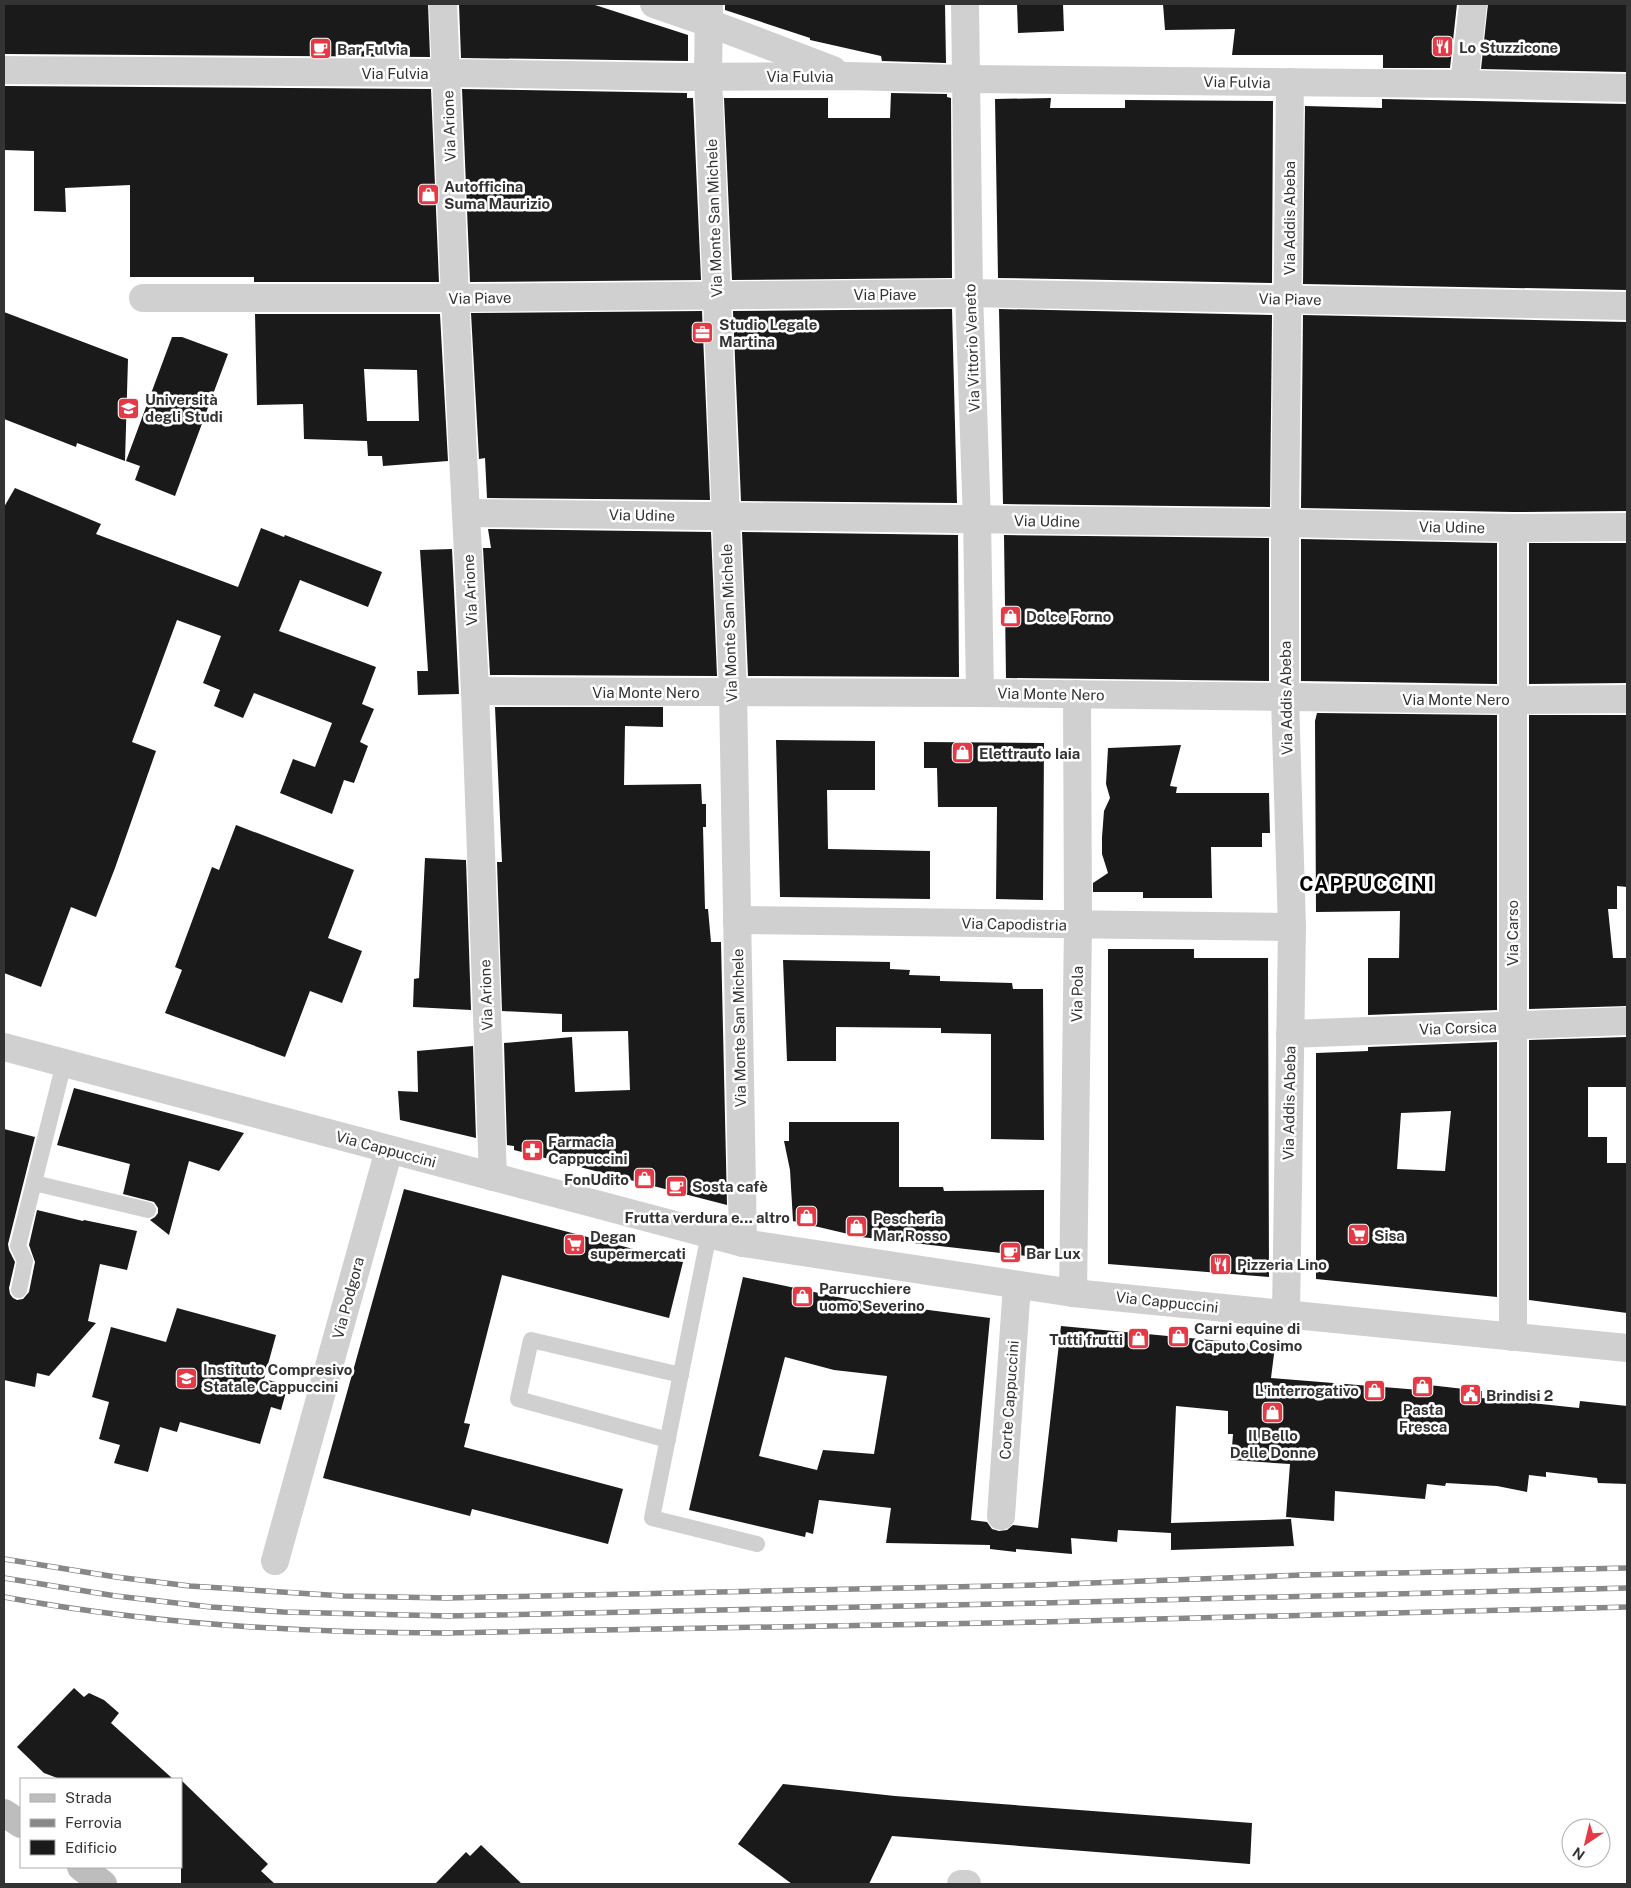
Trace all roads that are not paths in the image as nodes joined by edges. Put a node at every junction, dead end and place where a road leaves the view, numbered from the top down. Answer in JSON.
{"nodes":[{"id":1,"x":444,"y":4,"type":"edge"},
{"id":2,"x":654,"y":4,"type":"edge"},
{"id":3,"x":966,"y":4,"type":"edge"},
{"id":4,"x":1473,"y":4,"type":"edge"},
{"id":5,"x":709,"y":13,"type":"edge"},
{"id":6,"x":4,"y":70,"type":"edge"},
{"id":7,"x":447,"y":73,"type":"junction"},
{"id":8,"x":708,"y":76,"type":"junction"},
{"id":9,"x":847,"y":76,"type":"junction"},
{"id":10,"x":967,"y":79,"type":"junction"},
{"id":11,"x":1290,"y":82,"type":"junction"},
{"id":12,"x":1464,"y":84,"type":"junction"},
{"id":13,"x":1627,"y":88,"type":"edge"},
{"id":14,"x":969,"y":293,"type":"junction"},
{"id":15,"x":717,"y":294,"type":"junction"},
{"id":16,"x":143,"y":298,"type":"dead end"},
{"id":17,"x":455,"y":298,"type":"junction"},
{"id":18,"x":1288,"y":299,"type":"junction"},
{"id":19,"x":1627,"y":306,"type":"edge"},
{"id":20,"x":467,"y":513,"type":"junction"},
{"id":21,"x":725,"y":516,"type":"junction"},
{"id":22,"x":977,"y":520,"type":"junction"},
{"id":23,"x":1285,"y":523,"type":"junction"},
{"id":24,"x":1627,"y":527,"type":"edge"},
{"id":25,"x":1513,"y":528,"type":"junction"},
{"id":26,"x":475,"y":692,"type":"junction"},
{"id":27,"x":732,"y":692,"type":"junction"},
{"id":28,"x":980,"y":693,"type":"junction"},
{"id":29,"x":1077,"y":694,"type":"junction"},
{"id":30,"x":1285,"y":698,"type":"junction"},
{"id":31,"x":1627,"y":699,"type":"edge"},
{"id":32,"x":1513,"y":700,"type":"junction"},
{"id":33,"x":737,"y":920,"type":"junction"},
{"id":34,"x":1078,"y":925,"type":"junction"},
{"id":35,"x":1292,"y":927,"type":"junction"},
{"id":36,"x":1627,"y":1022,"type":"edge"},
{"id":37,"x":1512,"y":1026,"type":"junction"},
{"id":38,"x":1290,"y":1034,"type":"junction"},
{"id":39,"x":4,"y":1047,"type":"edge"},
{"id":40,"x":64,"y":1063,"type":"junction"},
{"id":41,"x":389,"y":1150,"type":"junction"},
{"id":42,"x":493,"y":1177,"type":"junction"},
{"id":43,"x":34,"y":1183,"type":"junction"},
{"id":44,"x":148,"y":1210,"type":"dead end"},
{"id":45,"x":709,"y":1234,"type":"junction"},
{"id":46,"x":743,"y":1243,"type":"junction"},
{"id":47,"x":1017,"y":1285,"type":"junction"},
{"id":48,"x":20,"y":1290,"type":"dead end"},
{"id":49,"x":1073,"y":1293,"type":"junction"},
{"id":50,"x":1286,"y":1314,"type":"junction"},
{"id":51,"x":1512,"y":1337,"type":"junction"},
{"id":52,"x":1627,"y":1348,"type":"edge"},
{"id":53,"x":681,"y":1375,"type":"junction"},
{"id":54,"x":668,"y":1440,"type":"junction"},
{"id":55,"x":1001,"y":1516,"type":"dead end"},
{"id":56,"x":756,"y":1544,"type":"dead end"},
{"id":57,"x":275,"y":1561,"type":"dead end"},
{"id":58,"x":4,"y":1813,"type":"edge"},
{"id":59,"x":20,"y":1823,"type":"edge"},
{"id":60,"x":82,"y":1868,"type":"edge"},
{"id":61,"x":103,"y":1884,"type":"edge"},
{"id":62,"x":961,"y":1884,"type":"edge"},
{"id":63,"x":967,"y":1884,"type":"edge"}],
"edges":[{"from":1,"to":7,"type":"street","name":"Via Arione"},
{"from":2,"to":5,"type":"street","name":"Via Fulvia"},
{"from":3,"to":10,"type":"street","name":"Via Vittorio Veneto"},
{"from":4,"to":12,"type":"street"},
{"from":5,"to":8,"type":"street","name":"Via Monte San Michele"},
{"from":5,"to":9,"type":"street","name":"Via Fulvia"},
{"from":6,"to":7,"type":"street","name":"Via Fulvia"},
{"from":7,"to":8,"type":"street","name":"Via Fulvia"},
{"from":7,"to":17,"type":"street","name":"Via Arione"},
{"from":8,"to":9,"type":"street","name":"Via Fulvia"},
{"from":8,"to":15,"type":"street","name":"Via Monte San Michele"},
{"from":9,"to":10,"type":"street","name":"Via Fulvia"},
{"from":10,"to":11,"type":"street","name":"Via Fulvia"},
{"from":10,"to":14,"type":"street","name":"Via Vittorio Veneto"},
{"from":11,"to":12,"type":"street","name":"Via Fulvia"},
{"from":11,"to":18,"type":"street","name":"Via Addis Abeba"},
{"from":12,"to":13,"type":"street","name":"Via Fulvia"},
{"from":14,"to":15,"type":"street","name":"Via Piave"},
{"from":14,"to":18,"type":"street","name":"Via Piave"},
{"from":14,"to":22,"type":"street","name":"Via Vittorio Veneto"},
{"from":15,"to":17,"type":"street","name":"Via Piave"},
{"from":15,"to":21,"type":"street","name":"Via Monte San Michele"},
{"from":16,"to":17,"type":"street","name":"Via Piave"},
{"from":17,"to":20,"type":"street","name":"Via Arione"},
{"from":18,"to":19,"type":"street","name":"Via Piave"},
{"from":18,"to":23,"type":"street","name":"Via Addis Abeba"},
{"from":20,"to":21,"type":"street","name":"Via Udine"},
{"from":20,"to":26,"type":"street","name":"Via Arione"},
{"from":21,"to":22,"type":"street","name":"Via Udine"},
{"from":21,"to":27,"type":"street","name":"Via Monte San Michele"},
{"from":22,"to":23,"type":"street","name":"Via Udine"},
{"from":22,"to":28,"type":"street","name":"Via Vittorio Veneto"},
{"from":23,"to":25,"type":"street","name":"Via Udine"},
{"from":23,"to":30,"type":"street","name":"Via Addis Abeba"},
{"from":24,"to":25,"type":"street","name":"Via Udine"},
{"from":25,"to":32,"type":"street","name":"Via Carso"},
{"from":26,"to":27,"type":"street","name":"Via Monte Nero"},
{"from":26,"to":42,"type":"street","name":"Via Arione"},
{"from":27,"to":28,"type":"street","name":"Via Monte Nero"},
{"from":27,"to":33,"type":"street","name":"Via Monte San Michele"},
{"from":28,"to":29,"type":"street","name":"Via Monte Nero"},
{"from":29,"to":30,"type":"street","name":"Via Monte Nero"},
{"from":29,"to":34,"type":"street","name":"Via Pola"},
{"from":30,"to":32,"type":"street","name":"Via Monte Nero"},
{"from":30,"to":35,"type":"street","name":"Via Addis Abeba"},
{"from":31,"to":32,"type":"street","name":"Via Monte Nero"},
{"from":32,"to":37,"type":"street","name":"Via Carso"},
{"from":33,"to":34,"type":"street","name":"Via Capodistria"},
{"from":33,"to":46,"type":"street","name":"Via Monte San Michele"},
{"from":34,"to":35,"type":"street","name":"Via Capodistria"},
{"from":34,"to":49,"type":"street","name":"Via Pola"},
{"from":35,"to":38,"type":"street","name":"Via Addis Abeba"},
{"from":36,"to":37,"type":"street","name":"Via Corsica"},
{"from":37,"to":38,"type":"street","name":"Via Corsica"},
{"from":37,"to":51,"type":"street","name":"Via Carso"},
{"from":38,"to":50,"type":"street","name":"Via Addis Abeba"},
{"from":39,"to":40,"type":"street","name":"Via Cappuccini"},
{"from":40,"to":41,"type":"street","name":"Via Cappuccini"},
{"from":40,"to":43,"type":"lane"},
{"from":41,"to":42,"type":"street","name":"Via Cappuccini"},
{"from":41,"to":57,"type":"street","name":"Via Podgora"},
{"from":42,"to":45,"type":"street","name":"Via Cappuccini"},
{"from":43,"to":44,"type":"lane"},
{"from":43,"to":48,"type":"lane"},
{"from":45,"to":46,"type":"street","name":"Via Cappuccini"},
{"from":45,"to":53,"type":"lane"},
{"from":46,"to":47,"type":"street","name":"Via Cappuccini"},
{"from":47,"to":49,"type":"street","name":"Via Cappuccini"},
{"from":47,"to":55,"type":"street","name":"Corte Cappuccini"},
{"from":49,"to":50,"type":"street","name":"Via Cappuccini"},
{"from":50,"to":51,"type":"street","name":"Via Cappuccini"},
{"from":51,"to":52,"type":"street","name":"Via Cappuccini"},
{"from":53,"to":54,"type":"lane"},
{"from":53,"to":54,"type":"lane"},
{"from":54,"to":56,"type":"lane"},
{"from":58,"to":59,"type":"main road"},
{"from":60,"to":61,"type":"main road"},
{"from":62,"to":63,"type":"street"}]}
